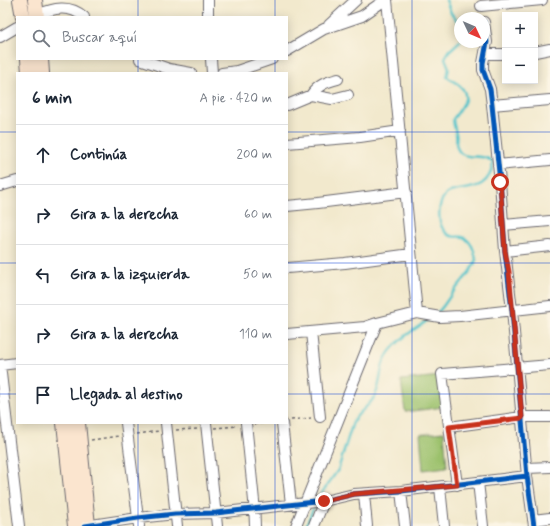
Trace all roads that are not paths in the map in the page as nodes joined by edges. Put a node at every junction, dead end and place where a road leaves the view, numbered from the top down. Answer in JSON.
{"nodes":[{"id":1,"x":20,"y":0,"type":"edge"},
{"id":2,"x":35,"y":0,"type":"edge"},
{"id":3,"x":208,"y":0,"type":"edge"},
{"id":4,"x":356,"y":0,"type":"edge"},
{"id":5,"x":386,"y":0,"type":"edge"},
{"id":6,"x":542,"y":0,"type":"edge"},
{"id":7,"x":481,"y":3,"type":"edge"},
{"id":8,"x":32,"y":16,"type":"edge"},
{"id":9,"x":82,"y":16,"type":"edge"},
{"id":10,"x":208,"y":16,"type":"edge"},
{"id":11,"x":16,"y":28,"type":"edge"},
{"id":12,"x":324,"y":29,"type":"junction"},
{"id":13,"x":0,"y":37,"type":"edge"},
{"id":14,"x":486,"y":48,"type":"edge"},
{"id":15,"x":550,"y":49,"type":"edge"},
{"id":16,"x":288,"y":50,"type":"edge"},
{"id":17,"x":538,"y":51,"type":"edge"},
{"id":18,"x":485,"y":54,"type":"junction"},
{"id":19,"x":502,"y":54,"type":"edge"},
{"id":20,"x":28,"y":60,"type":"edge"},
{"id":21,"x":40,"y":60,"type":"edge"},
{"id":22,"x":143,"y":60,"type":"edge"},
{"id":23,"x":211,"y":60,"type":"edge"},
{"id":24,"x":269,"y":60,"type":"edge"},
{"id":25,"x":29,"y":72,"type":"edge"},
{"id":26,"x":42,"y":72,"type":"edge"},
{"id":27,"x":186,"y":72,"type":"edge"},
{"id":28,"x":212,"y":72,"type":"edge"},
{"id":29,"x":231,"y":72,"type":"edge"},
{"id":30,"x":338,"y":79,"type":"dead end"},
{"id":31,"x":348,"y":94,"type":"dead end"},
{"id":32,"x":311,"y":96,"type":"junction"},
{"id":33,"x":550,"y":100,"type":"edge"},
{"id":34,"x":288,"y":105,"type":"edge"},
{"id":35,"x":492,"y":105,"type":"junction"},
{"id":36,"x":400,"y":131,"type":"junction"},
{"id":37,"x":288,"y":143,"type":"edge"},
{"id":38,"x":550,"y":160,"type":"edge"},
{"id":39,"x":498,"y":165,"type":"junction"},
{"id":40,"x":16,"y":181,"type":"edge"},
{"id":41,"x":0,"y":186,"type":"edge"},
{"id":42,"x":406,"y":192,"type":"junction"},
{"id":43,"x":288,"y":206,"type":"edge"},
{"id":44,"x":550,"y":221,"type":"edge"},
{"id":45,"x":503,"y":225,"type":"junction"},
{"id":46,"x":550,"y":246,"type":"edge"},
{"id":47,"x":505,"y":251,"type":"junction"},
{"id":48,"x":411,"y":254,"type":"junction"},
{"id":49,"x":288,"y":268,"type":"edge"},
{"id":50,"x":550,"y":306,"type":"edge"},
{"id":51,"x":512,"y":310,"type":"junction"},
{"id":52,"x":417,"y":313,"type":"junction"},
{"id":53,"x":377,"y":322,"type":"junction"},
{"id":54,"x":311,"y":332,"type":"junction"},
{"id":55,"x":288,"y":334,"type":"edge"},
{"id":56,"x":16,"y":363,"type":"edge"},
{"id":57,"x":0,"y":365,"type":"edge"},
{"id":58,"x":550,"y":365,"type":"edge"},
{"id":59,"x":517,"y":368,"type":"junction"},
{"id":60,"x":320,"y":417,"type":"dead end"},
{"id":61,"x":550,"y":417,"type":"edge"},
{"id":62,"x":522,"y":418,"type":"junction"},
{"id":63,"x":64,"y":424,"type":"edge"},
{"id":64,"x":78,"y":424,"type":"edge"},
{"id":65,"x":126,"y":424,"type":"edge"},
{"id":66,"x":166,"y":424,"type":"edge"},
{"id":67,"x":206,"y":424,"type":"edge"},
{"id":68,"x":246,"y":424,"type":"edge"},
{"id":69,"x":282,"y":424,"type":"edge"},
{"id":70,"x":449,"y":427,"type":"junction"},
{"id":71,"x":550,"y":467,"type":"edge"},
{"id":72,"x":527,"y":472,"type":"junction"},
{"id":73,"x":478,"y":482,"type":"junction"},
{"id":74,"x":457,"y":485,"type":"junction"},
{"id":75,"x":440,"y":486,"type":"junction"},
{"id":76,"x":401,"y":491,"type":"junction"},
{"id":77,"x":364,"y":494,"type":"junction"},
{"id":78,"x":324,"y":501,"type":"junction"},
{"id":79,"x":306,"y":502,"type":"junction"},
{"id":80,"x":291,"y":504,"type":"junction"},
{"id":81,"x":253,"y":508,"type":"junction"},
{"id":82,"x":216,"y":513,"type":"junction"},
{"id":83,"x":175,"y":514,"type":"junction"},
{"id":84,"x":550,"y":518,"type":"edge"},
{"id":85,"x":138,"y":522,"type":"edge"},
{"id":86,"x":533,"y":523,"type":"edge"},
{"id":87,"x":19,"y":526,"type":"edge"},
{"id":88,"x":84,"y":526,"type":"edge"},
{"id":89,"x":177,"y":526,"type":"edge"},
{"id":90,"x":217,"y":526,"type":"edge"},
{"id":91,"x":255,"y":526,"type":"edge"},
{"id":92,"x":296,"y":526,"type":"edge"},
{"id":93,"x":314,"y":526,"type":"edge"},
{"id":94,"x":367,"y":526,"type":"edge"},
{"id":95,"x":405,"y":526,"type":"edge"},
{"id":96,"x":444,"y":526,"type":"edge"},
{"id":97,"x":483,"y":526,"type":"edge"}],
"edges":[{"from":1,"to":8,"type":"street"},
{"from":2,"to":8,"type":"street"},
{"from":3,"to":10,"type":"street"},
{"from":4,"to":12,"type":"street"},
{"from":5,"to":12,"type":"street"},
{"from":5,"to":36,"type":"street"},
{"from":6,"to":7,"type":"street"},
{"from":8,"to":9,"type":"street"},
{"from":11,"to":13,"type":"street"},
{"from":12,"to":16,"type":"street"},
{"from":14,"to":18,"type":"street"},
{"from":15,"to":17,"type":"street"},
{"from":18,"to":19,"type":"street"},
{"from":18,"to":35,"type":"street"},
{"from":20,"to":25,"type":"street"},
{"from":21,"to":26,"type":"street"},
{"from":22,"to":27,"type":"street"},
{"from":23,"to":28,"type":"street"},
{"from":24,"to":29,"type":"street"},
{"from":30,"to":32,"type":"street"},
{"from":31,"to":32,"type":"street"},
{"from":32,"to":34,"type":"street"},
{"from":33,"to":35,"type":"street"},
{"from":35,"to":39,"type":"street"},
{"from":36,"to":37,"type":"street"},
{"from":36,"to":42,"type":"street"},
{"from":38,"to":39,"type":"street"},
{"from":39,"to":45,"type":"street"},
{"from":40,"to":41,"type":"street"},
{"from":42,"to":43,"type":"street"},
{"from":42,"to":48,"type":"street"},
{"from":44,"to":45,"type":"street"},
{"from":45,"to":47,"type":"street"},
{"from":46,"to":47,"type":"street"},
{"from":47,"to":51,"type":"street"},
{"from":48,"to":49,"type":"street"},
{"from":48,"to":52,"type":"street"},
{"from":50,"to":51,"type":"street"},
{"from":51,"to":52,"type":"street"},
{"from":51,"to":59,"type":"street"},
{"from":52,"to":53,"type":"street"},
{"from":53,"to":54,"type":"street"},
{"from":53,"to":79,"type":"street"},
{"from":54,"to":55,"type":"street"},
{"from":54,"to":60,"type":"street"},
{"from":56,"to":57,"type":"street"},
{"from":57,"to":87,"type":"street"},
{"from":58,"to":59,"type":"street"},
{"from":59,"to":62,"type":"street"},
{"from":59,"to":70,"type":"street"},
{"from":61,"to":62,"type":"street"},
{"from":62,"to":70,"type":"street"},
{"from":62,"to":72,"type":"street"},
{"from":63,"to":88,"type":"street"},
{"from":64,"to":88,"type":"street"},
{"from":65,"to":85,"type":"street"},
{"from":66,"to":83,"type":"street"},
{"from":67,"to":82,"type":"street"},
{"from":68,"to":81,"type":"street"},
{"from":69,"to":80,"type":"street"},
{"from":70,"to":74,"type":"street"},
{"from":71,"to":72,"type":"street"},
{"from":72,"to":73,"type":"street"},
{"from":72,"to":86,"type":"street"},
{"from":73,"to":74,"type":"street"},
{"from":73,"to":97,"type":"street"},
{"from":74,"to":75,"type":"street"},
{"from":75,"to":76,"type":"street"},
{"from":75,"to":96,"type":"street"},
{"from":76,"to":77,"type":"street"},
{"from":76,"to":95,"type":"street"},
{"from":77,"to":78,"type":"street"},
{"from":77,"to":94,"type":"street"},
{"from":78,"to":79,"type":"street"},
{"from":78,"to":93,"type":"street"},
{"from":79,"to":80,"type":"street"},
{"from":79,"to":92,"type":"street"},
{"from":80,"to":81,"type":"street"},
{"from":81,"to":82,"type":"street"},
{"from":81,"to":91,"type":"street"},
{"from":82,"to":83,"type":"street"},
{"from":82,"to":90,"type":"street"},
{"from":83,"to":85,"type":"street"},
{"from":83,"to":89,"type":"street"},
{"from":84,"to":86,"type":"street"},
{"from":85,"to":88,"type":"street"}]}
